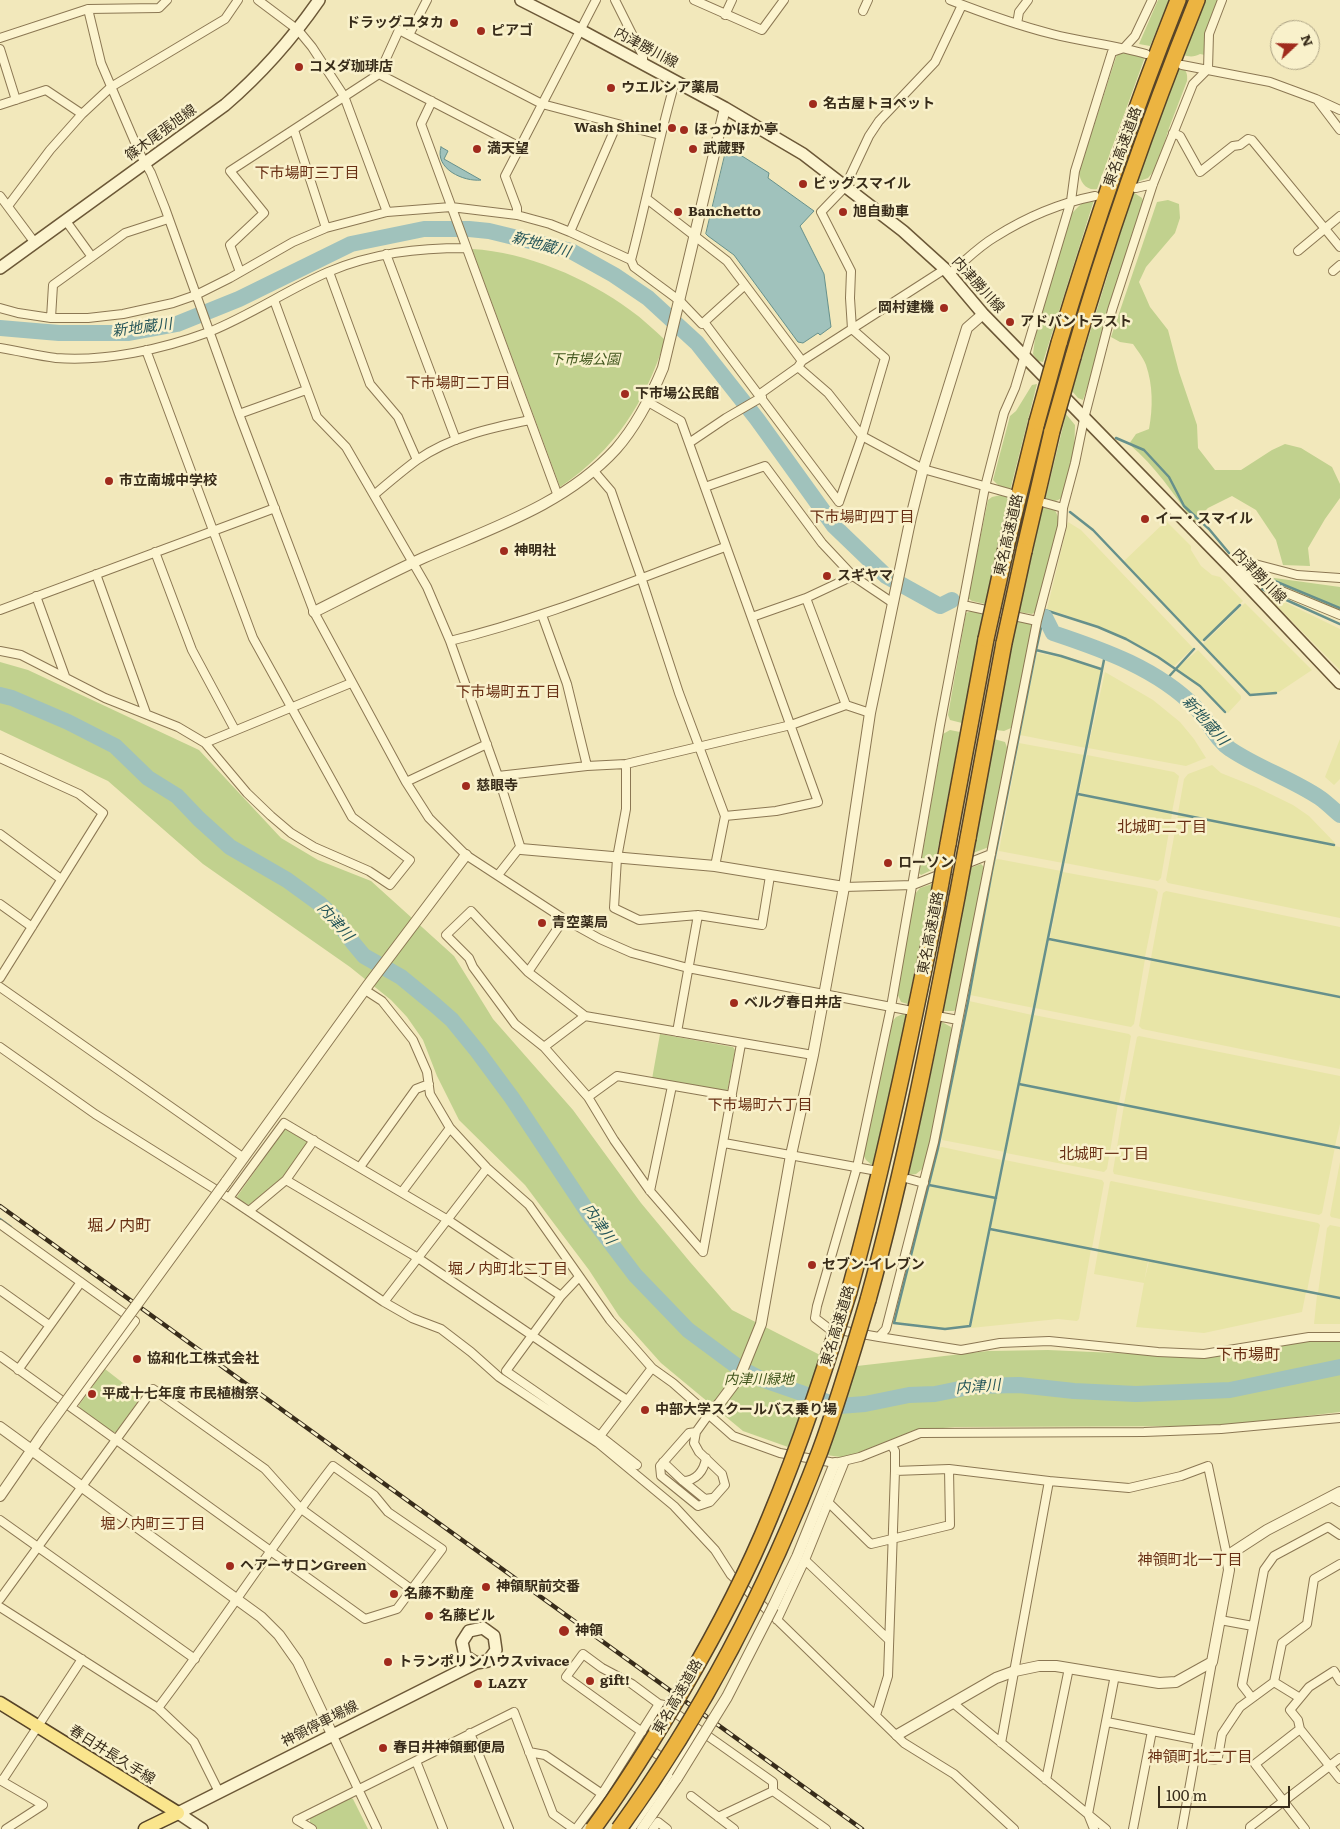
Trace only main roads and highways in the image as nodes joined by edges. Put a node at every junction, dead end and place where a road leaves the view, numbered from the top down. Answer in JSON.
{"nodes":[{"id":1,"x":319,"y":0,"type":"edge"},
{"id":2,"x":521,"y":0,"type":"edge"},
{"id":3,"x":1178,"y":0,"type":"edge"},
{"id":4,"x":1197,"y":0,"type":"edge"},
{"id":5,"x":0,"y":268,"type":"edge"},
{"id":6,"x":1340,"y":683,"type":"edge"},
{"id":7,"x":476,"y":1663,"type":"dead end"},
{"id":8,"x":0,"y":1703,"type":"edge"},
{"id":9,"x":178,"y":1813,"type":"junction"},
{"id":10,"x":145,"y":1829,"type":"edge"},
{"id":11,"x":202,"y":1829,"type":"edge"},
{"id":12,"x":593,"y":1829,"type":"edge"},
{"id":13,"x":619,"y":1829,"type":"edge"}],
"edges":[{"from":1,"to":5,"type":"main road","name":"篠木尾張旭線"},
{"from":2,"to":6,"type":"main road","name":"内津勝川線"},
{"from":3,"to":12,"type":"highway","name":"東名高速道路","bridge":true},
{"from":4,"to":13,"type":"highway","name":"東名高速道路","bridge":true},
{"from":7,"to":9,"type":"main road","name":"神領停車場線"},
{"from":8,"to":9,"type":"main road","name":"春日井長久手線"},
{"from":9,"to":10,"type":"main road"},
{"from":9,"to":11,"type":"main road"}]}
